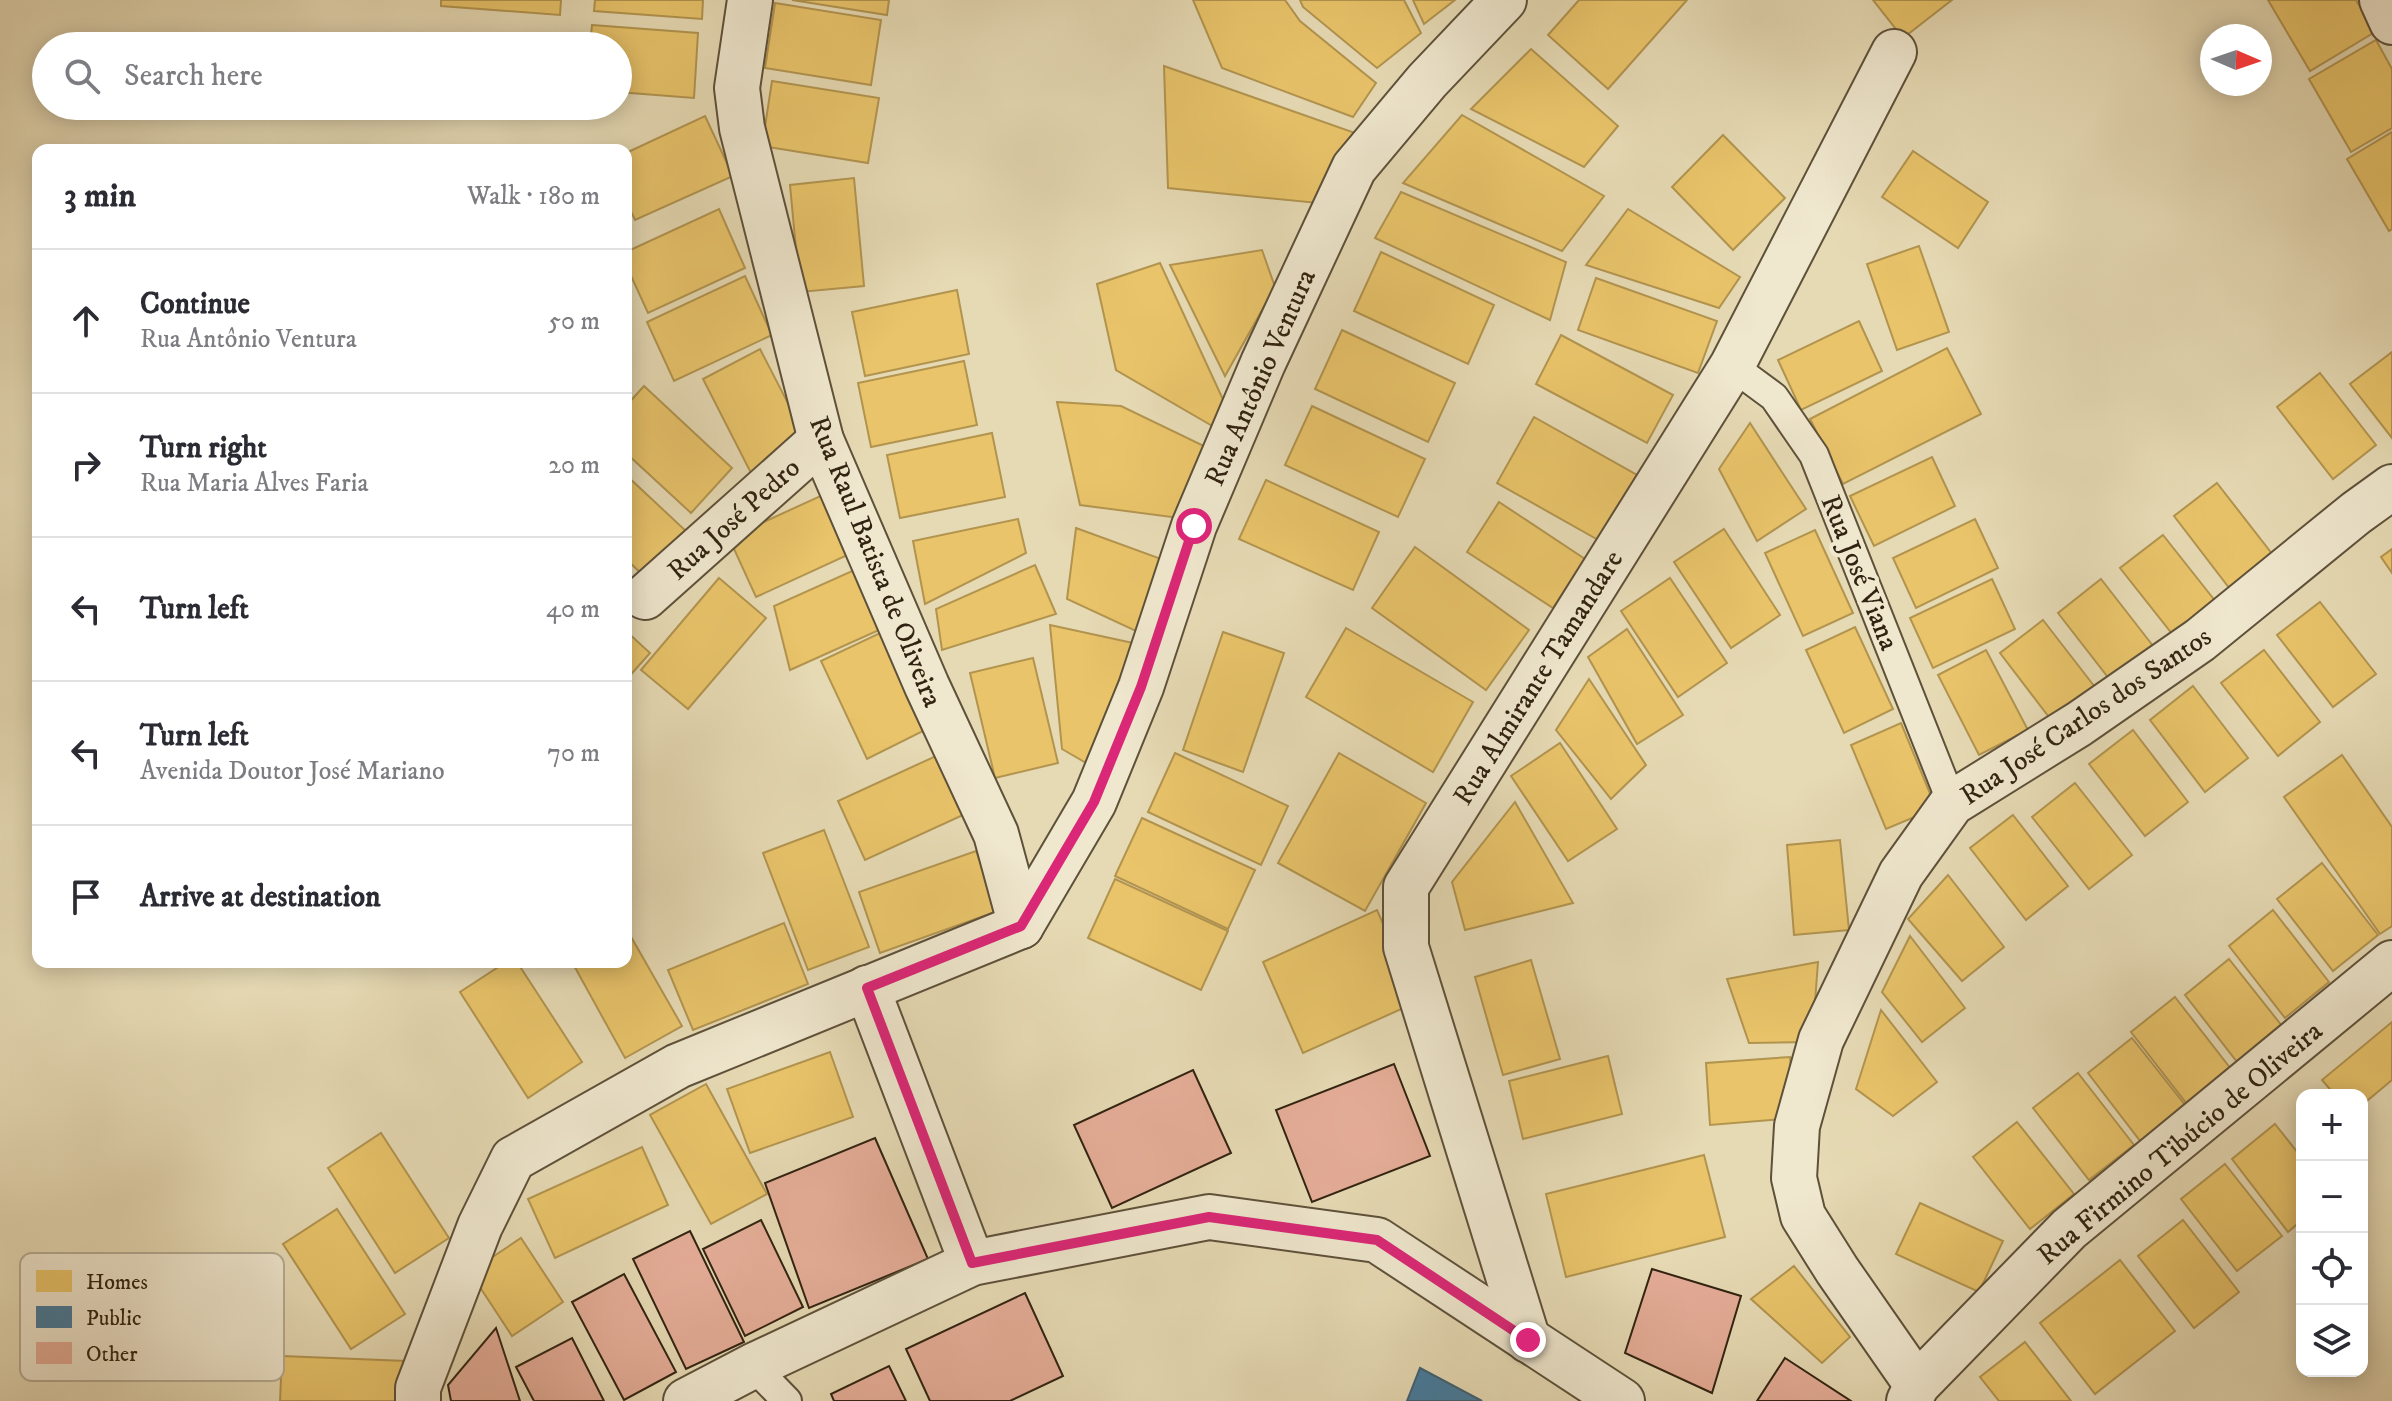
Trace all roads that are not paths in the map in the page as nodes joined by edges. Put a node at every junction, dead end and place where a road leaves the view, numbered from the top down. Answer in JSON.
{"nodes":[{"id":1,"x":750,"y":0,"type":"edge"},
{"id":2,"x":1504,"y":0,"type":"edge"},
{"id":3,"x":2382,"y":0,"type":"edge"},
{"id":4,"x":2392,"y":22,"type":"edge"},
{"id":5,"x":1894,"y":52,"type":"dead end"},
{"id":6,"x":1732,"y":366,"type":"junction"},
{"id":7,"x":821,"y":440,"type":"junction"},
{"id":8,"x":2392,"y":487,"type":"edge"},
{"id":9,"x":645,"y":597,"type":"dead end"},
{"id":10,"x":1952,"y":803,"type":"junction"},
{"id":11,"x":1021,"y":926,"type":"junction"},
{"id":12,"x":2392,"y":963,"type":"edge"},
{"id":13,"x":867,"y":988,"type":"junction"},
{"id":14,"x":972,"y":1263,"type":"junction"},
{"id":15,"x":1528,"y":1340,"type":"junction"},
{"id":16,"x":753,"y":1366,"type":"junction"},
{"id":17,"x":1913,"y":1393,"type":"edge"},
{"id":18,"x":418,"y":1401,"type":"edge"},
{"id":19,"x":686,"y":1401,"type":"edge"},
{"id":20,"x":787,"y":1401,"type":"edge"},
{"id":21,"x":1622,"y":1401,"type":"edge"}],
"edges":[{"from":1,"to":7,"type":"street","name":"Rua Raul Batista de Oliveira"},
{"from":2,"to":11,"type":"street","name":"Rua Antônio Ventura"},
{"from":3,"to":4,"type":"street"},
{"from":5,"to":6,"type":"street","name":"Rua Almirante Tamandare"},
{"from":6,"to":10,"type":"lane","name":"Rua José Viana"},
{"from":6,"to":15,"type":"street","name":"Rua Almirante Tamandare"},
{"from":7,"to":9,"type":"street","name":"Rua José Pedro"},
{"from":7,"to":11,"type":"street","name":"Rua Raul Batista de Oliveira"},
{"from":8,"to":10,"type":"street","name":"Rua José Carlos dos Santos"},
{"from":10,"to":17,"type":"street","name":"Rua José Carlos dos Santos"},
{"from":11,"to":13,"type":"street"},
{"from":12,"to":17,"type":"street","name":"Rua Firmino Tibúcio de Oliveira"},
{"from":13,"to":14,"type":"street"},
{"from":13,"to":18,"type":"street"},
{"from":14,"to":15,"type":"street"},
{"from":14,"to":16,"type":"street"},
{"from":15,"to":21,"type":"street"},
{"from":16,"to":19,"type":"street"},
{"from":16,"to":20,"type":"lane"}]}
